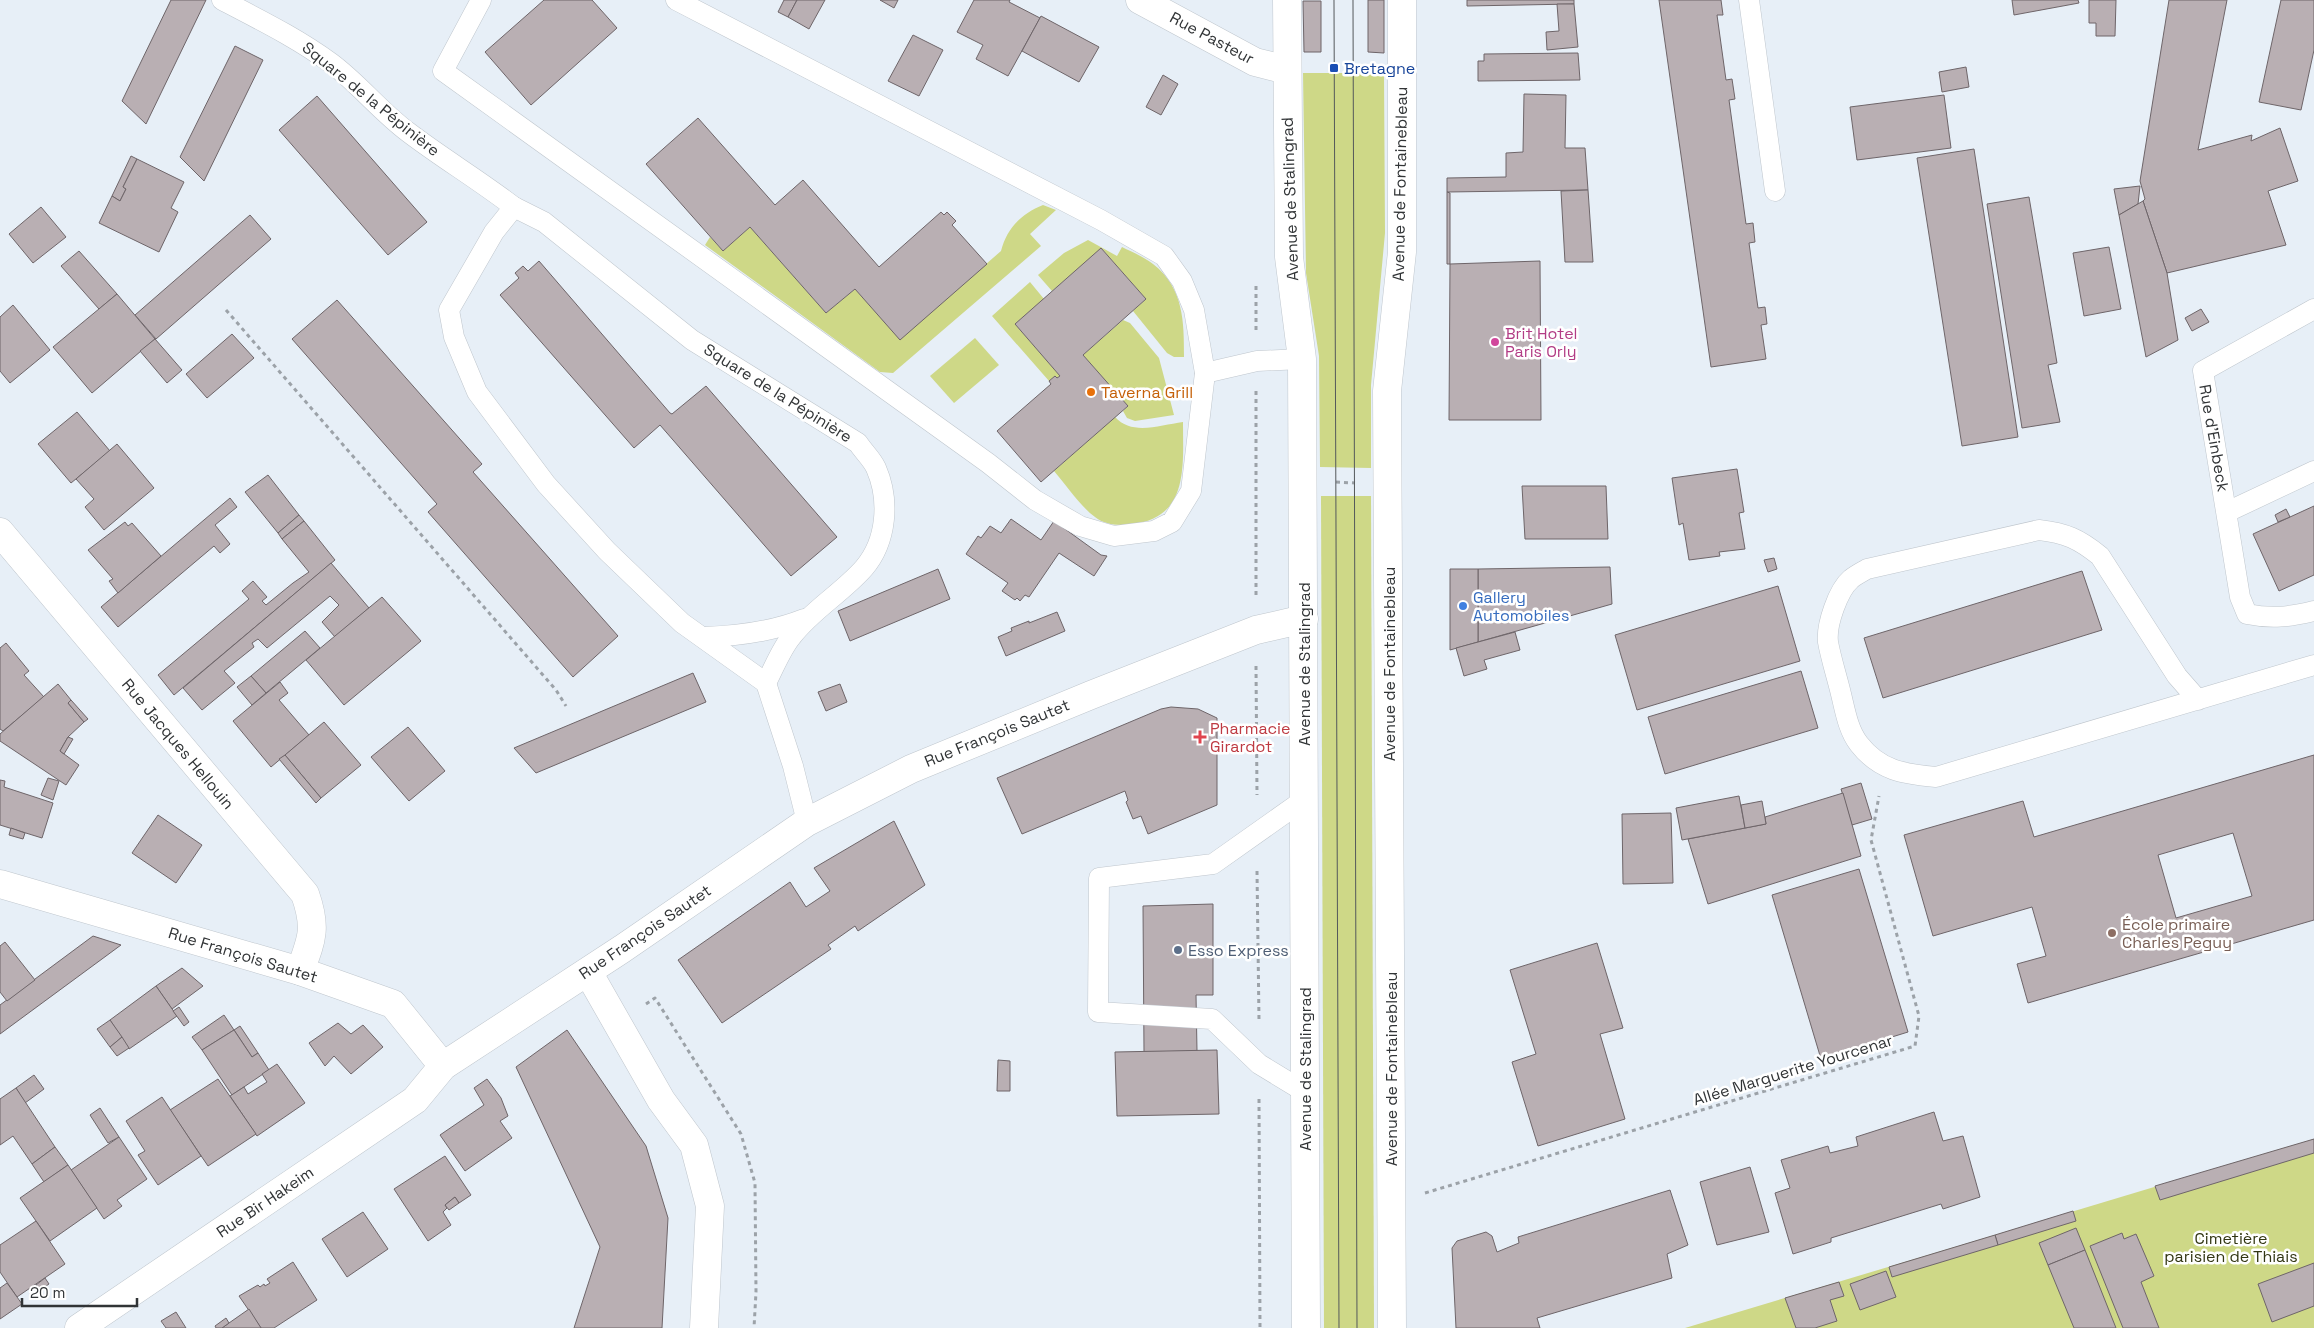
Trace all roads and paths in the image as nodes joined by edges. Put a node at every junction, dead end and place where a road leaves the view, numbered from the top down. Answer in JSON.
{"nodes":[{"id":1,"x":222,"y":0,"type":"edge"},
{"id":2,"x":481,"y":0,"type":"edge"},
{"id":3,"x":676,"y":0,"type":"edge"},
{"id":4,"x":1140,"y":0,"type":"edge"},
{"id":5,"x":1287,"y":0,"type":"edge"},
{"id":6,"x":1402,"y":0,"type":"edge"},
{"id":7,"x":1749,"y":0,"type":"edge"},
{"id":8,"x":1288,"y":70,"type":"junction"},
{"id":9,"x":1775,"y":191,"type":"dead end"},
{"id":10,"x":514,"y":207,"type":"junction"},
{"id":11,"x":2314,"y":309,"type":"edge"},
{"id":12,"x":226,"y":310,"type":"dead end"},
{"id":13,"x":1302,"y":359,"type":"junction"},
{"id":14,"x":1205,"y":373,"type":"junction"},
{"id":15,"x":2314,"y":471,"type":"edge"},
{"id":16,"x":1303,"y":483,"type":"junction"},
{"id":17,"x":1389,"y":484,"type":"junction"},
{"id":18,"x":2227,"y":512,"type":"junction"},
{"id":19,"x":0,"y":532,"type":"edge"},
{"id":20,"x":2314,"y":612,"type":"edge"},
{"id":21,"x":809,"y":617,"type":"junction"},
{"id":22,"x":1304,"y":619,"type":"junction"},
{"id":23,"x":704,"y":637,"type":"junction"},
{"id":24,"x":2314,"y":665,"type":"edge"},
{"id":25,"x":766,"y":683,"type":"junction"},
{"id":26,"x":2198,"y":700,"type":"junction"},
{"id":27,"x":566,"y":706,"type":"dead end"},
{"id":28,"x":1915,"y":775,"type":"junction"},
{"id":29,"x":1305,"y":799,"type":"junction"},
{"id":30,"x":806,"y":822,"type":"junction"},
{"id":31,"x":0,"y":884,"type":"edge"},
{"id":32,"x":300,"y":971,"type":"junction"},
{"id":33,"x":588,"y":972,"type":"junction"},
{"id":34,"x":443,"y":1066,"type":"junction"},
{"id":35,"x":1305,"y":1092,"type":"junction"},
{"id":36,"x":1391,"y":1203,"type":"junction"},
{"id":37,"x":79,"y":1328,"type":"edge"},
{"id":38,"x":704,"y":1328,"type":"edge"},
{"id":39,"x":1306,"y":1328,"type":"edge"},
{"id":40,"x":1392,"y":1328,"type":"edge"}],
"edges":[{"from":1,"to":10,"type":"lane","name":"Square de la Pépinière"},
{"from":2,"to":14,"type":"lane"},
{"from":3,"to":14,"type":"lane"},
{"from":4,"to":8,"type":"street","name":"Rue Pasteur"},
{"from":5,"to":8,"type":"street","name":"Avenue de Stalingrad"},
{"from":6,"to":17,"type":"street","name":"Avenue de Fontainebleau"},
{"from":7,"to":9,"type":"lane"},
{"from":8,"to":13,"type":"street","name":"Avenue de Stalingrad"},
{"from":10,"to":21,"type":"lane","name":"Square de la Pépinière"},
{"from":10,"to":23,"type":"lane"},
{"from":11,"to":18,"type":"lane","name":"Rue d'Einbeck"},
{"from":12,"to":27,"type":"path"},
{"from":13,"to":14,"type":"lane"},
{"from":13,"to":16,"type":"street","name":"Avenue de Stalingrad"},
{"from":15,"to":18,"type":"lane","name":"Rue d'Einbeck"},
{"from":16,"to":17,"type":"path"},
{"from":16,"to":22,"type":"street","name":"Avenue de Stalingrad"},
{"from":17,"to":36,"type":"street","name":"Avenue de Fontainebleau"},
{"from":18,"to":20,"type":"lane","name":"Rue d'Einbeck"},
{"from":19,"to":32,"type":"street","name":"Rue Jacques Hellouin"},
{"from":21,"to":23,"type":"lane"},
{"from":21,"to":25,"type":"lane","name":"Square de la Pépinière"},
{"from":22,"to":29,"type":"street","name":"Avenue de Stalingrad"},
{"from":22,"to":30,"type":"street","name":"Rue François Sautet"},
{"from":23,"to":25,"type":"lane"},
{"from":24,"to":26,"type":"lane"},
{"from":25,"to":30,"type":"lane"},
{"from":26,"to":28,"type":"lane"},
{"from":26,"to":28,"type":"lane"},
{"from":28,"to":36,"type":"path","name":"Allée Marguerite Yourcenar"},
{"from":29,"to":35,"type":"street","name":"Avenue de Stalingrad"},
{"from":29,"to":35,"type":"lane"},
{"from":30,"to":33,"type":"street","name":"Rue François Sautet"},
{"from":31,"to":32,"type":"street","name":"Rue François Sautet"},
{"from":32,"to":34,"type":"street","name":"Rue François Sautet"},
{"from":33,"to":34,"type":"street","name":"Rue François Sautet"},
{"from":33,"to":38,"type":"street"},
{"from":34,"to":37,"type":"street","name":"Rue Bir Hakeim"},
{"from":35,"to":39,"type":"street","name":"Avenue de Stalingrad"},
{"from":36,"to":40,"type":"street","name":"Avenue de Fontainebleau"}]}
